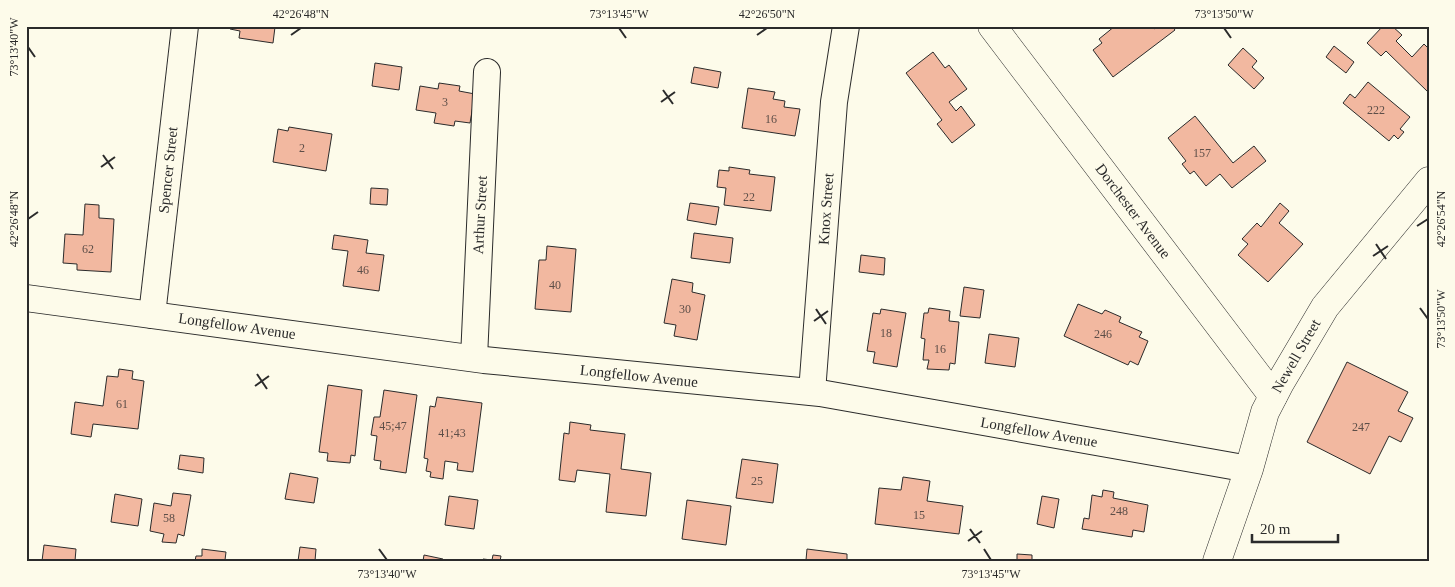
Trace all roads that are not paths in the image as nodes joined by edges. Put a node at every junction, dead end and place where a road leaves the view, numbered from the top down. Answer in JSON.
{"nodes":[{"id":1,"x":185,"y":26,"type":"edge"},
{"id":2,"x":846,"y":26,"type":"edge"},
{"id":3,"x":992,"y":26,"type":"edge"},
{"id":4,"x":487,"y":72,"type":"dead end"},
{"id":5,"x":1429,"y":181,"type":"edge"},
{"id":6,"x":26,"y":298,"type":"edge"},
{"id":7,"x":152,"y":314,"type":"junction"},
{"id":8,"x":474,"y":358,"type":"junction"},
{"id":9,"x":812,"y":392,"type":"junction"},
{"id":10,"x":1274,"y":396,"type":"junction"},
{"id":11,"x":1249,"y":469,"type":"junction"},
{"id":12,"x":1218,"y":561,"type":"edge"}],
"edges":[{"from":1,"to":7,"type":"street","name":"Spencer Street"},
{"from":2,"to":9,"type":"street","name":"Knox Street"},
{"from":3,"to":10,"type":"street","name":"Dorchester Avenue"},
{"from":4,"to":8,"type":"street","name":"Arthur Street"},
{"from":5,"to":10,"type":"street","name":"Newell Street"},
{"from":6,"to":7,"type":"street","name":"Longfellow Avenue"},
{"from":7,"to":8,"type":"street","name":"Longfellow Avenue"},
{"from":8,"to":9,"type":"street","name":"Longfellow Avenue"},
{"from":9,"to":11,"type":"street","name":"Longfellow Avenue"},
{"from":10,"to":11,"type":"street","name":"Newell Street"},
{"from":11,"to":12,"type":"street","name":"Newell Street"}]}
